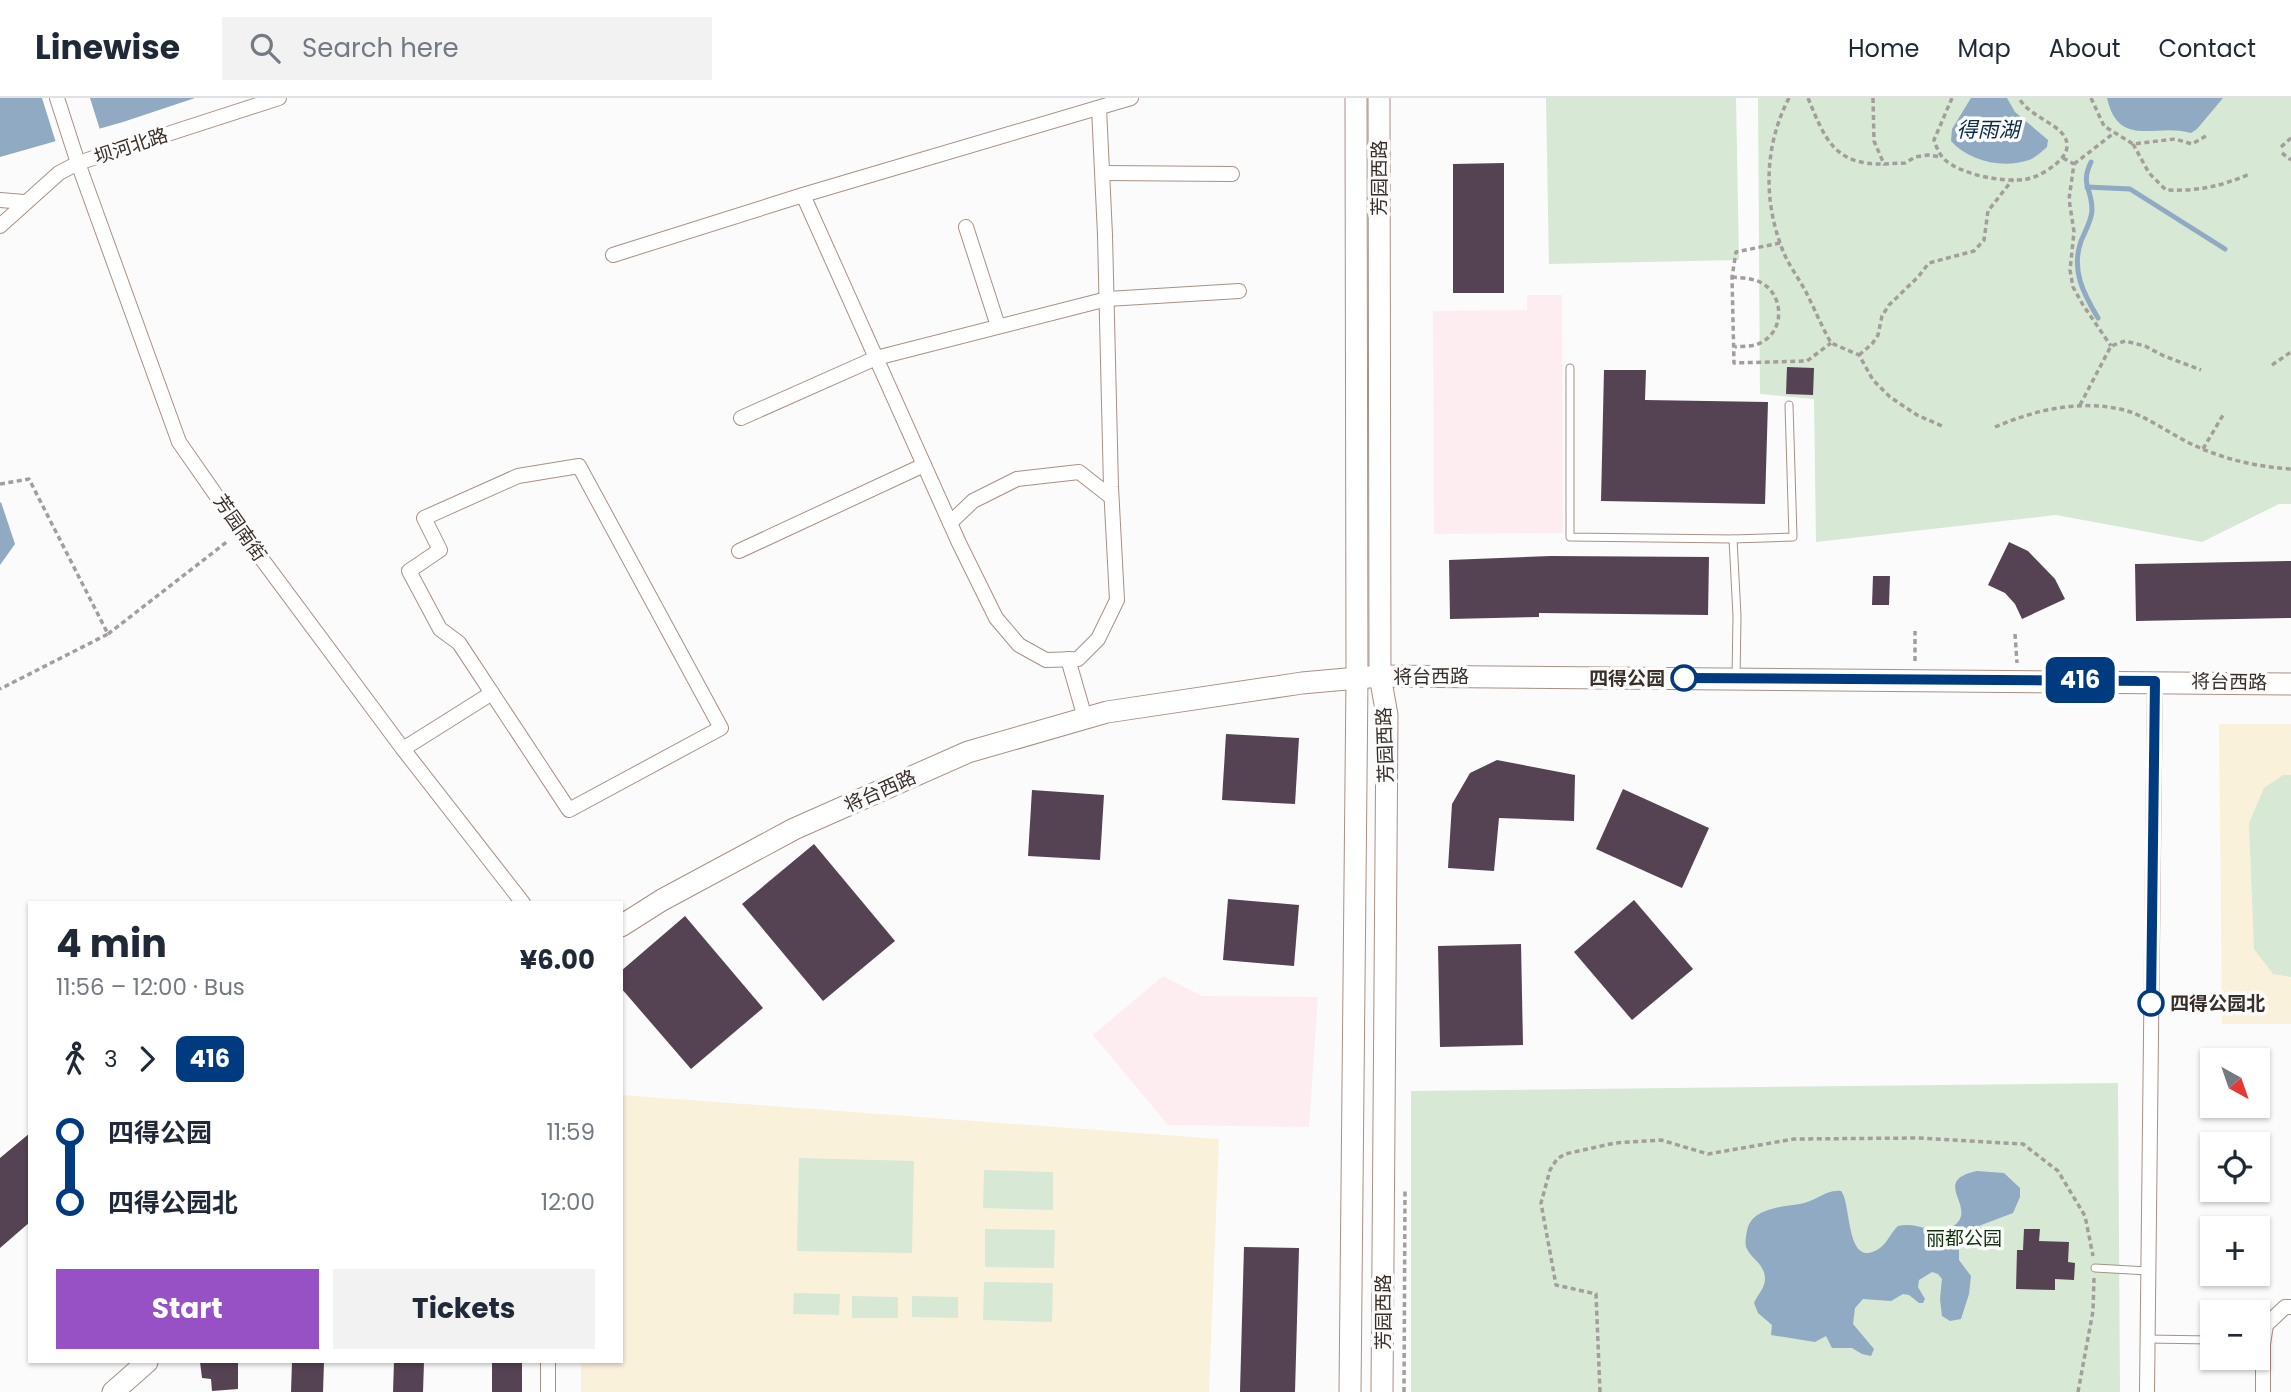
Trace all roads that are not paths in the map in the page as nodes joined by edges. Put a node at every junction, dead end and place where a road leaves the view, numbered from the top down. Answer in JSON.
{"nodes":[{"id":1,"x":57,"y":98,"type":"edge"},
{"id":2,"x":279,"y":98,"type":"edge"},
{"id":3,"x":1132,"y":98,"type":"edge"},
{"id":4,"x":1356,"y":98,"type":"edge"},
{"id":5,"x":1378,"y":98,"type":"edge"},
{"id":6,"x":1099,"y":108,"type":"junction"},
{"id":7,"x":76,"y":156,"type":"junction"},
{"id":8,"x":1102,"y":173,"type":"junction"},
{"id":9,"x":1232,"y":174,"type":"dead end"},
{"id":10,"x":803,"y":195,"type":"junction"},
{"id":11,"x":0,"y":200,"type":"edge"},
{"id":12,"x":24,"y":202,"type":"junction"},
{"id":13,"x":0,"y":226,"type":"edge"},
{"id":14,"x":966,"y":227,"type":"dead end"},
{"id":15,"x":612,"y":255,"type":"dead end"},
{"id":16,"x":1240,"y":291,"type":"dead end"},
{"id":17,"x":1107,"y":299,"type":"junction"},
{"id":18,"x":998,"y":326,"type":"junction"},
{"id":19,"x":876,"y":358,"type":"junction"},
{"id":20,"x":1570,"y":368,"type":"dead end"},
{"id":21,"x":1789,"y":405,"type":"dead end"},
{"id":22,"x":741,"y":418,"type":"dead end"},
{"id":23,"x":924,"y":465,"type":"junction"},
{"id":24,"x":1111,"y":497,"type":"junction"},
{"id":25,"x":950,"y":523,"type":"junction"},
{"id":26,"x":1733,"y":539,"type":"junction"},
{"id":27,"x":739,"y":551,"type":"dead end"},
{"id":28,"x":1068,"y":659,"type":"junction"},
{"id":29,"x":1380,"y":676,"type":"junction"},
{"id":30,"x":1357,"y":678,"type":"junction"},
{"id":31,"x":1736,"y":678,"type":"junction"},
{"id":32,"x":2155,"y":681,"type":"junction"},
{"id":33,"x":2291,"y":684,"type":"edge"},
{"id":34,"x":492,"y":693,"type":"junction"},
{"id":35,"x":1086,"y":718,"type":"junction"},
{"id":36,"x":403,"y":749,"type":"junction"},
{"id":37,"x":521,"y":901,"type":"edge"},
{"id":38,"x":623,"y":925,"type":"edge"},
{"id":39,"x":2095,"y":1268,"type":"road end"},
{"id":40,"x":2148,"y":1271,"type":"junction"},
{"id":41,"x":2291,"y":1307,"type":"edge"},
{"id":42,"x":2270,"y":1321,"type":"edge"},
{"id":43,"x":2147,"y":1339,"type":"junction"},
{"id":44,"x":2200,"y":1340,"type":"edge"},
{"id":45,"x":146,"y":1363,"type":"edge"},
{"id":46,"x":548,"y":1363,"type":"edge"},
{"id":47,"x":2262,"y":1370,"type":"edge"},
{"id":48,"x":113,"y":1392,"type":"edge"},
{"id":49,"x":548,"y":1392,"type":"edge"},
{"id":50,"x":1350,"y":1392,"type":"edge"},
{"id":51,"x":1382,"y":1392,"type":"edge"},
{"id":52,"x":2147,"y":1392,"type":"edge"},
{"id":53,"x":2263,"y":1392,"type":"edge"}],
"edges":[{"from":1,"to":7,"type":"street","name":"芳园南街"},
{"from":2,"to":7,"type":"street","name":"坝河北路"},
{"from":3,"to":6,"type":"street"},
{"from":4,"to":30,"type":"main road","name":"芳园西路"},
{"from":5,"to":29,"type":"main road","name":"芳园西路"},
{"from":6,"to":8,"type":"street"},
{"from":6,"to":10,"type":"street"},
{"from":7,"to":12,"type":"street","name":"坝河北路"},
{"from":7,"to":36,"type":"street","name":"芳园南街"},
{"from":8,"to":9,"type":"street"},
{"from":8,"to":17,"type":"street"},
{"from":10,"to":15,"type":"street"},
{"from":10,"to":19,"type":"street"},
{"from":11,"to":12,"type":"street"},
{"from":12,"to":13,"type":"street","name":"坝河北路"},
{"from":14,"to":18,"type":"street"},
{"from":16,"to":17,"type":"street"},
{"from":17,"to":18,"type":"street"},
{"from":17,"to":24,"type":"street"},
{"from":18,"to":19,"type":"street"},
{"from":19,"to":22,"type":"street"},
{"from":19,"to":23,"type":"street"},
{"from":20,"to":26,"type":"lane"},
{"from":21,"to":26,"type":"lane"},
{"from":23,"to":25,"type":"street"},
{"from":23,"to":27,"type":"street"},
{"from":24,"to":25,"type":"street"},
{"from":24,"to":28,"type":"street"},
{"from":25,"to":28,"type":"street"},
{"from":26,"to":31,"type":"lane"},
{"from":28,"to":35,"type":"street"},
{"from":29,"to":30,"type":"main road","name":"将台西路"},
{"from":29,"to":31,"type":"main road","name":"将台西路"},
{"from":29,"to":51,"type":"main road","name":"芳园西路"},
{"from":30,"to":35,"type":"main road","name":"将台西路"},
{"from":30,"to":50,"type":"main road","name":"芳园西路"},
{"from":31,"to":32,"type":"main road","name":"将台西路"},
{"from":32,"to":33,"type":"main road","name":"将台西路"},
{"from":32,"to":40,"type":"street"},
{"from":34,"to":34,"type":"street"},
{"from":34,"to":36,"type":"street"},
{"from":35,"to":38,"type":"main road","name":"将台西路"},
{"from":36,"to":37,"type":"street","name":"芳园南街"},
{"from":39,"to":40,"type":"lane"},
{"from":40,"to":43,"type":"street"},
{"from":41,"to":42,"type":"street"},
{"from":43,"to":44,"type":"lane"},
{"from":43,"to":52,"type":"street"},
{"from":45,"to":48,"type":"main road"},
{"from":46,"to":49,"type":"street"},
{"from":47,"to":53,"type":"street"}]}
